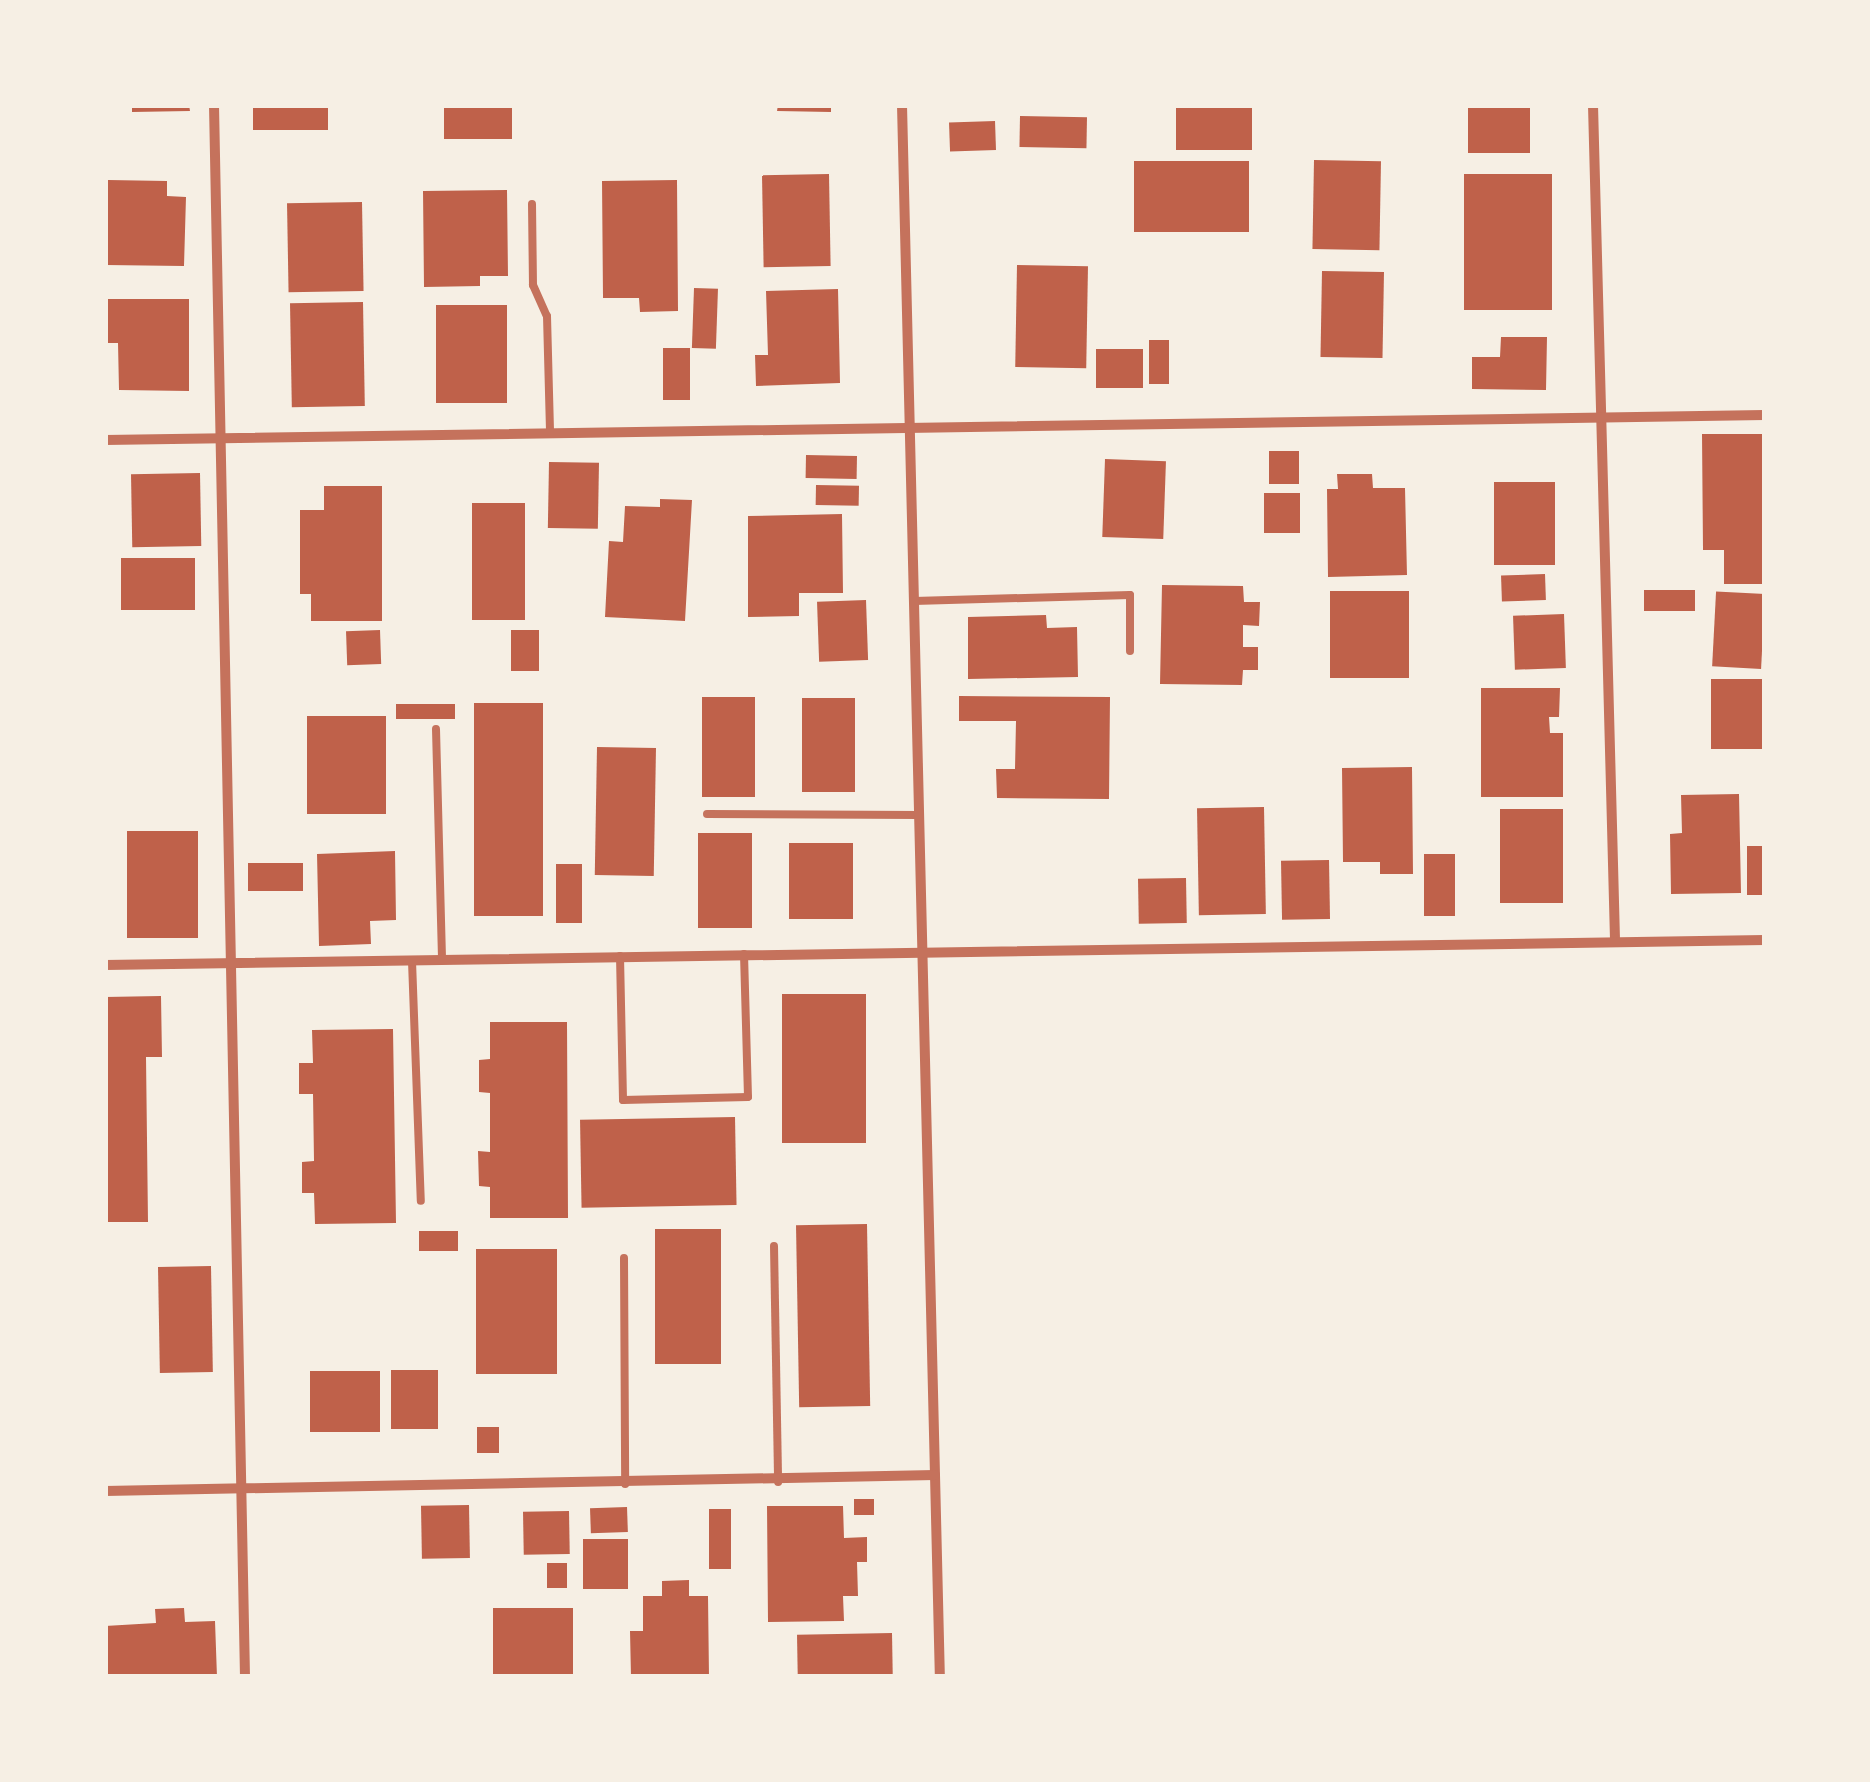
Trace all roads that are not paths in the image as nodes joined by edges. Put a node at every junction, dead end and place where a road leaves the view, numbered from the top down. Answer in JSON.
{"nodes":[{"id":1,"x":214,"y":105,"type":"edge"},
{"id":2,"x":902,"y":105,"type":"edge"},
{"id":3,"x":1593,"y":105,"type":"edge"},
{"id":4,"x":532,"y":204,"type":"dead end"},
{"id":5,"x":1765,"y":415,"type":"edge"},
{"id":6,"x":1604,"y":418,"type":"junction"},
{"id":7,"x":910,"y":424,"type":"junction"},
{"id":8,"x":550,"y":432,"type":"junction"},
{"id":9,"x":223,"y":439,"type":"junction"},
{"id":10,"x":105,"y":440,"type":"edge"},
{"id":11,"x":914,"y":601,"type":"junction"},
{"id":12,"x":1130,"y":651,"type":"dead end"},
{"id":13,"x":436,"y":729,"type":"dead end"},
{"id":14,"x":708,"y":814,"type":"dead end"},
{"id":15,"x":919,"y":815,"type":"junction"},
{"id":16,"x":1765,"y":940,"type":"edge"},
{"id":17,"x":1614,"y":942,"type":"junction"},
{"id":18,"x":923,"y":950,"type":"junction"},
{"id":19,"x":744,"y":954,"type":"junction"},
{"id":20,"x":620,"y":956,"type":"junction"},
{"id":21,"x":442,"y":960,"type":"junction"},
{"id":22,"x":412,"y":961,"type":"junction"},
{"id":23,"x":226,"y":964,"type":"junction"},
{"id":24,"x":105,"y":965,"type":"edge"},
{"id":25,"x":421,"y":1201,"type":"dead end"},
{"id":26,"x":774,"y":1246,"type":"dead end"},
{"id":27,"x":624,"y":1258,"type":"dead end"},
{"id":28,"x":936,"y":1475,"type":"junction"},
{"id":29,"x":778,"y":1482,"type":"junction"},
{"id":30,"x":625,"y":1485,"type":"junction"},
{"id":31,"x":105,"y":1491,"type":"edge"},
{"id":32,"x":240,"y":1492,"type":"junction"},
{"id":33,"x":245,"y":1677,"type":"edge"},
{"id":34,"x":940,"y":1677,"type":"edge"}],
"edges":[{"from":1,"to":9,"type":"street"},
{"from":2,"to":7,"type":"street"},
{"from":3,"to":6,"type":"street"},
{"from":4,"to":8,"type":"lane"},
{"from":5,"to":6,"type":"street"},
{"from":6,"to":7,"type":"street"},
{"from":6,"to":17,"type":"street"},
{"from":7,"to":8,"type":"street"},
{"from":7,"to":11,"type":"street"},
{"from":8,"to":9,"type":"street"},
{"from":9,"to":10,"type":"street"},
{"from":9,"to":23,"type":"street"},
{"from":11,"to":12,"type":"lane"},
{"from":11,"to":15,"type":"street"},
{"from":13,"to":21,"type":"lane"},
{"from":14,"to":15,"type":"lane"},
{"from":15,"to":18,"type":"street"},
{"from":16,"to":17,"type":"street"},
{"from":17,"to":18,"type":"street"},
{"from":18,"to":19,"type":"street"},
{"from":18,"to":28,"type":"street"},
{"from":19,"to":20,"type":"street"},
{"from":19,"to":20,"type":"lane"},
{"from":20,"to":21,"type":"street"},
{"from":21,"to":22,"type":"street"},
{"from":22,"to":23,"type":"street"},
{"from":22,"to":25,"type":"lane"},
{"from":23,"to":24,"type":"street"},
{"from":23,"to":32,"type":"street"},
{"from":26,"to":29,"type":"lane"},
{"from":27,"to":30,"type":"lane"},
{"from":28,"to":29,"type":"street"},
{"from":28,"to":34,"type":"street"},
{"from":29,"to":30,"type":"street"},
{"from":30,"to":32,"type":"street"},
{"from":31,"to":32,"type":"street"},
{"from":32,"to":33,"type":"street"}]}
